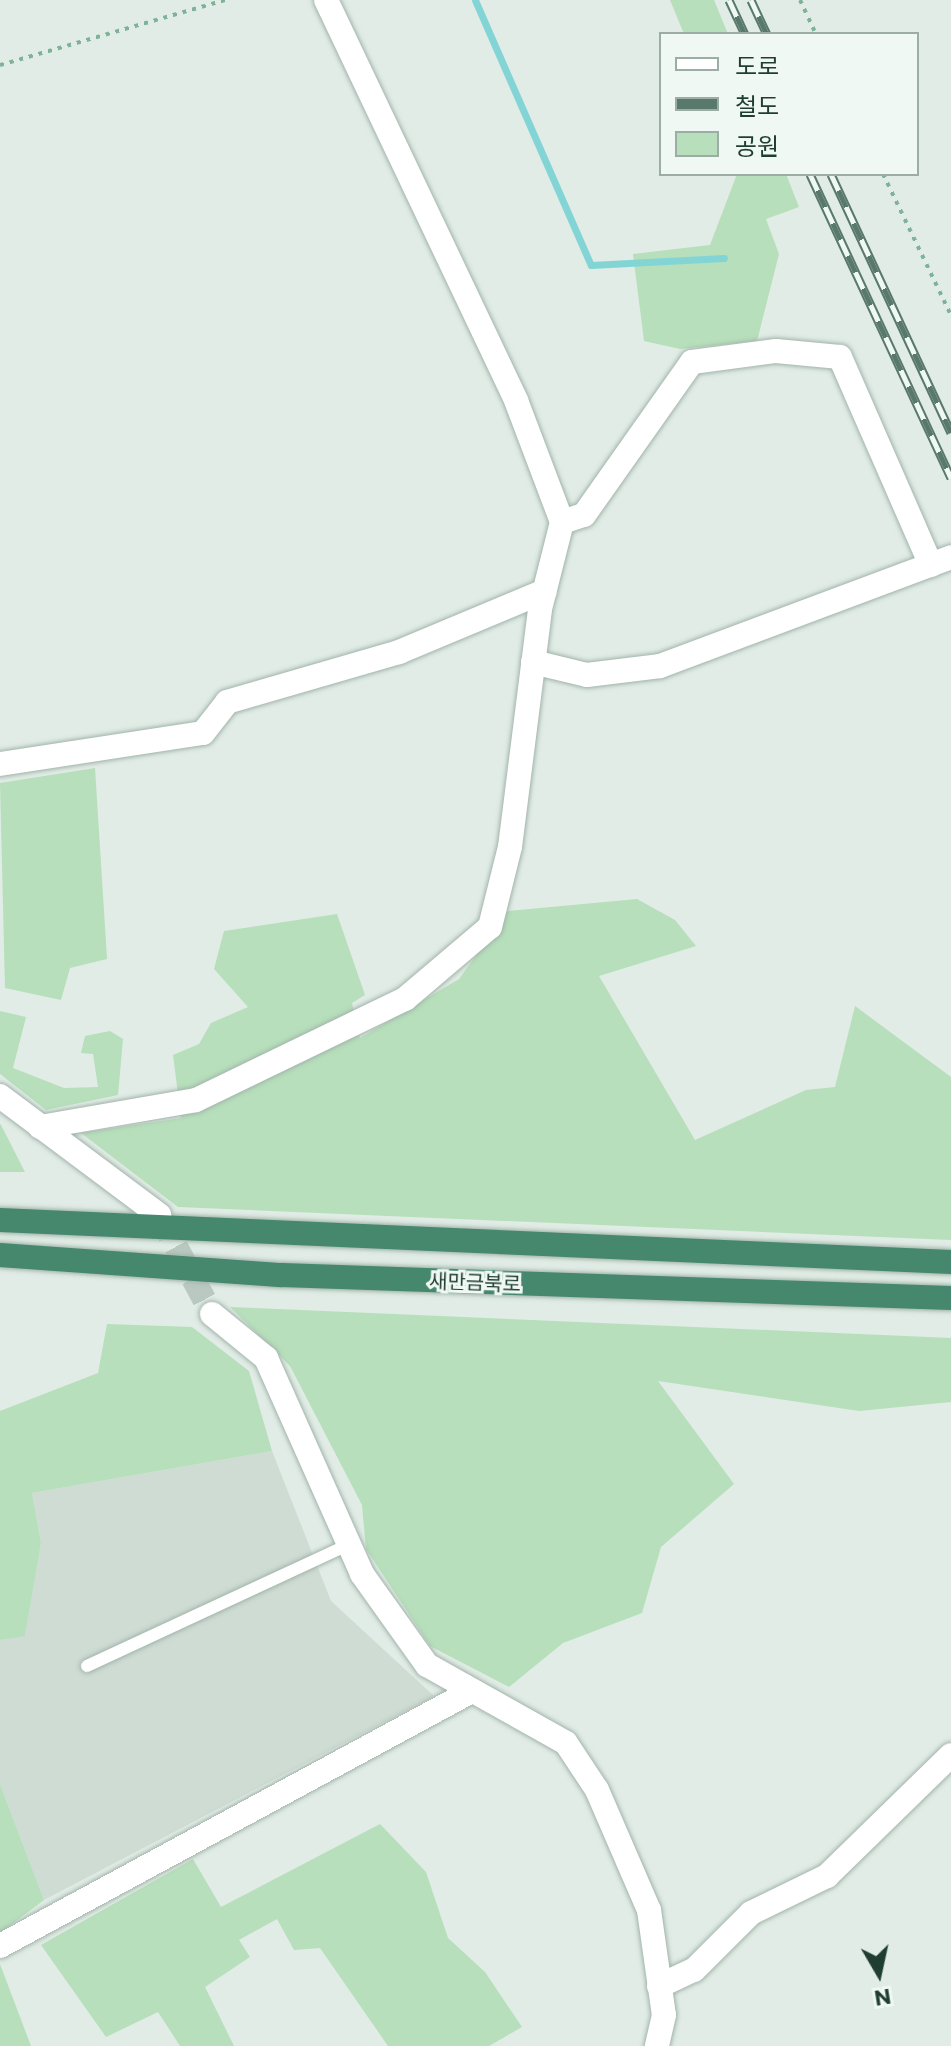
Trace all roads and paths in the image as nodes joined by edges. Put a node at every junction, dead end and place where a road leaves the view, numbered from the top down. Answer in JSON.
{"nodes":[{"id":1,"x":225,"y":0,"type":"edge"},
{"id":2,"x":326,"y":0,"type":"edge"},
{"id":3,"x":800,"y":0,"type":"edge"},
{"id":4,"x":815,"y":32,"type":"edge"},
{"id":5,"x":0,"y":65,"type":"edge"},
{"id":6,"x":884,"y":176,"type":"edge"},
{"id":7,"x":951,"y":315,"type":"edge"},
{"id":8,"x":562,"y":522,"type":"junction"},
{"id":9,"x":941,"y":561,"type":"edge"},
{"id":10,"x":545,"y":591,"type":"junction"},
{"id":11,"x":533,"y":662,"type":"junction"},
{"id":12,"x":0,"y":764,"type":"edge"},
{"id":13,"x":0,"y":1096,"type":"edge"},
{"id":14,"x":40,"y":1127,"type":"junction"},
{"id":15,"x":159,"y":1215,"type":"tunnel mouth"},
{"id":16,"x":0,"y":1220,"type":"edge"},
{"id":17,"x":0,"y":1255,"type":"edge"},
{"id":18,"x":951,"y":1262,"type":"edge"},
{"id":19,"x":951,"y":1298,"type":"edge"},
{"id":20,"x":212,"y":1314,"type":"tunnel mouth"},
{"id":21,"x":350,"y":1544,"type":"junction"},
{"id":22,"x":87,"y":1666,"type":"dead end"},
{"id":23,"x":470,"y":1692,"type":"junction"},
{"id":24,"x":951,"y":1755,"type":"edge"},
{"id":25,"x":0,"y":1946,"type":"edge"},
{"id":26,"x":659,"y":1986,"type":"junction"},
{"id":27,"x":657,"y":2046,"type":"edge"}],
"edges":[{"from":1,"to":5,"type":"path"},
{"from":2,"to":8,"type":"street"},
{"from":3,"to":4,"type":"path"},
{"from":6,"to":7,"type":"path"},
{"from":8,"to":9,"type":"street"},
{"from":8,"to":10,"type":"street"},
{"from":9,"to":11,"type":"street"},
{"from":10,"to":11,"type":"street"},
{"from":10,"to":12,"type":"street"},
{"from":11,"to":14,"type":"street"},
{"from":13,"to":14,"type":"street"},
{"from":14,"to":15,"type":"street"},
{"from":16,"to":18,"type":"highway","name":"새만금북로"},
{"from":17,"to":19,"type":"highway","name":"새만금북로"},
{"from":20,"to":21,"type":"street"},
{"from":21,"to":22,"type":"lane"},
{"from":21,"to":23,"type":"street"},
{"from":23,"to":25,"type":"street"},
{"from":23,"to":26,"type":"street"},
{"from":24,"to":26,"type":"street"},
{"from":26,"to":27,"type":"street"}]}
